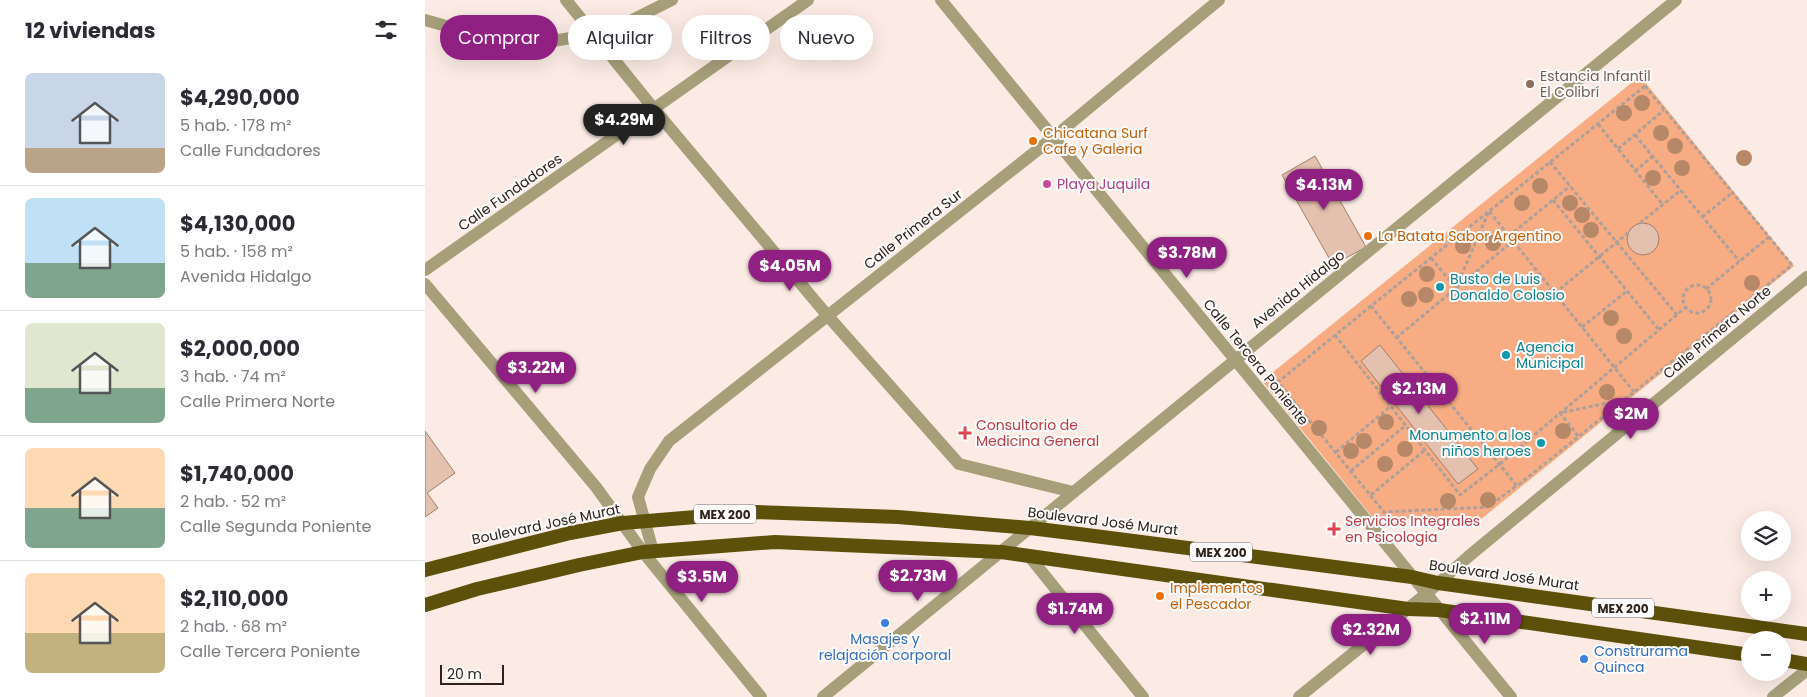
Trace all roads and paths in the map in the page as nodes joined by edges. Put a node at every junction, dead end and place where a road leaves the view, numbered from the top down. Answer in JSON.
{"nodes":[{"id":1,"x":566,"y":0,"type":"edge"},
{"id":2,"x":672,"y":0,"type":"edge"},
{"id":3,"x":807,"y":0,"type":"edge"},
{"id":4,"x":941,"y":0,"type":"edge"},
{"id":5,"x":1219,"y":0,"type":"edge"},
{"id":6,"x":1676,"y":0,"type":"edge"},
{"id":7,"x":578,"y":15,"type":"edge"},
{"id":8,"x":642,"y":15,"type":"edge"},
{"id":9,"x":425,"y":20,"type":"edge"},
{"id":10,"x":568,"y":38,"type":"edge"},
{"id":11,"x":614,"y":60,"type":"edge"},
{"id":12,"x":654,"y":109,"type":"junction"},
{"id":13,"x":1664,"y":110,"type":"junction"},
{"id":14,"x":1598,"y":124,"type":"junction"},
{"id":15,"x":1635,"y":135,"type":"junction"},
{"id":16,"x":1054,"y":137,"type":"junction"},
{"id":17,"x":1618,"y":148,"type":"junction"},
{"id":18,"x":1653,"y":156,"type":"junction"},
{"id":19,"x":1550,"y":162,"type":"junction"},
{"id":20,"x":1635,"y":171,"type":"junction"},
{"id":21,"x":1570,"y":186,"type":"junction"},
{"id":22,"x":1681,"y":190,"type":"junction"},
{"id":23,"x":1732,"y":193,"type":"junction"},
{"id":24,"x":1553,"y":200,"type":"junction"},
{"id":25,"x":1663,"y":205,"type":"junction"},
{"id":26,"x":1489,"y":211,"type":"junction"},
{"id":27,"x":1702,"y":217,"type":"junction"},
{"id":28,"x":1640,"y":223,"type":"dead end"},
{"id":29,"x":1628,"y":233,"type":"dead end"},
{"id":30,"x":1509,"y":236,"type":"junction"},
{"id":31,"x":1769,"y":237,"type":"junction"},
{"id":32,"x":1513,"y":241,"type":"junction"},
{"id":33,"x":1617,"y":242,"type":"junction"},
{"id":34,"x":1599,"y":257,"type":"junction"},
{"id":35,"x":1431,"y":258,"type":"junction"},
{"id":36,"x":1739,"y":262,"type":"junction"},
{"id":37,"x":425,"y":270,"type":"edge"},
{"id":38,"x":1807,"y":277,"type":"edge"},
{"id":39,"x":425,"y":284,"type":"edge"},
{"id":40,"x":1456,"y":288,"type":"junction"},
{"id":41,"x":1706,"y":289,"type":"junction"},
{"id":42,"x":1627,"y":291,"type":"junction"},
{"id":43,"x":1555,"y":293,"type":"junction"},
{"id":44,"x":1371,"y":306,"type":"junction"},
{"id":45,"x":1686,"y":307,"type":"junction"},
{"id":46,"x":827,"y":315,"type":"junction"},
{"id":47,"x":1677,"y":315,"type":"junction"},
{"id":48,"x":1582,"y":327,"type":"junction"},
{"id":49,"x":1659,"y":330,"type":"junction"},
{"id":50,"x":1335,"y":335,"type":"junction"},
{"id":51,"x":1396,"y":338,"type":"junction"},
{"id":52,"x":1235,"y":360,"type":"junction"},
{"id":53,"x":1615,"y":367,"type":"junction"},
{"id":54,"x":1634,"y":392,"type":"junction"},
{"id":55,"x":1624,"y":400,"type":"junction"},
{"id":56,"x":1391,"y":406,"type":"junction"},
{"id":57,"x":1560,"y":414,"type":"junction"},
{"id":58,"x":1406,"y":425,"type":"junction"},
{"id":59,"x":1578,"y":436,"type":"junction"},
{"id":60,"x":1425,"y":450,"type":"junction"},
{"id":61,"x":1336,"y":452,"type":"junction"},
{"id":62,"x":1500,"y":464,"type":"junction"},
{"id":63,"x":1351,"y":471,"type":"junction"},
{"id":64,"x":1517,"y":486,"type":"junction"},
{"id":65,"x":1073,"y":492,"type":"junction"},
{"id":66,"x":1371,"y":495,"type":"junction"},
{"id":67,"x":645,"y":521,"type":"junction"},
{"id":68,"x":623,"y":523,"type":"junction"},
{"id":69,"x":1030,"y":528,"type":"junction"},
{"id":70,"x":648,"y":551,"type":"junction"},
{"id":71,"x":1001,"y":552,"type":"junction"},
{"id":72,"x":1029,"y":556,"type":"junction"},
{"id":73,"x":425,"y":570,"type":"edge"},
{"id":74,"x":1412,"y":577,"type":"junction"},
{"id":75,"x":1439,"y":583,"type":"junction"},
{"id":76,"x":1426,"y":594,"type":"junction"},
{"id":77,"x":425,"y":605,"type":"edge"},
{"id":78,"x":1408,"y":609,"type":"junction"},
{"id":79,"x":1439,"y":610,"type":"junction"},
{"id":80,"x":1807,"y":634,"type":"edge"},
{"id":81,"x":1741,"y":654,"type":"edge"},
{"id":82,"x":1791,"y":661,"type":"edge"},
{"id":83,"x":1807,"y":664,"type":"edge"},
{"id":84,"x":1807,"y":670,"type":"edge"},
{"id":85,"x":761,"y":697,"type":"edge"},
{"id":86,"x":823,"y":697,"type":"edge"},
{"id":87,"x":1143,"y":697,"type":"edge"},
{"id":88,"x":1299,"y":697,"type":"edge"},
{"id":89,"x":1511,"y":697,"type":"edge"},
{"id":90,"x":1773,"y":697,"type":"edge"}],
"edges":[{"from":1,"to":7,"type":"street"},
{"from":2,"to":8,"type":"street"},
{"from":3,"to":12,"type":"street","name":"Calle Fundadores"},
{"from":4,"to":16,"type":"street","name":"Calle Tercera Poniente"},
{"from":5,"to":16,"type":"street","name":"Calle Primera Sur"},
{"from":6,"to":52,"type":"street","name":"Avenida Hidalgo"},
{"from":9,"to":10,"type":"street"},
{"from":11,"to":12,"type":"street"},
{"from":12,"to":37,"type":"street","name":"Calle Fundadores"},
{"from":12,"to":46,"type":"street"},
{"from":13,"to":14,"type":"path"},
{"from":13,"to":15,"type":"path"},
{"from":13,"to":23,"type":"path"},
{"from":14,"to":17,"type":"path"},
{"from":14,"to":19,"type":"path"},
{"from":15,"to":17,"type":"path"},
{"from":15,"to":18,"type":"path"},
{"from":16,"to":46,"type":"street","name":"Calle Primera Sur"},
{"from":16,"to":52,"type":"street","name":"Calle Tercera Poniente"},
{"from":17,"to":20,"type":"path"},
{"from":18,"to":20,"type":"path"},
{"from":18,"to":22,"type":"path"},
{"from":19,"to":21,"type":"path"},
{"from":19,"to":26,"type":"path"},
{"from":20,"to":25,"type":"path"},
{"from":21,"to":24,"type":"path"},
{"from":21,"to":33,"type":"path"},
{"from":22,"to":25,"type":"path"},
{"from":22,"to":27,"type":"path"},
{"from":23,"to":27,"type":"path"},
{"from":23,"to":31,"type":"path"},
{"from":24,"to":30,"type":"path"},
{"from":24,"to":34,"type":"path"},
{"from":25,"to":28,"type":"path"},
{"from":26,"to":30,"type":"path"},
{"from":26,"to":35,"type":"path"},
{"from":26,"to":40,"type":"path"},
{"from":27,"to":36,"type":"path"},
{"from":29,"to":33,"type":"path"},
{"from":30,"to":32,"type":"path"},
{"from":31,"to":36,"type":"path"},
{"from":31,"to":54,"type":"path"},
{"from":32,"to":40,"type":"path"},
{"from":32,"to":43,"type":"path"},
{"from":33,"to":34,"type":"path"},
{"from":33,"to":47,"type":"path"},
{"from":34,"to":42,"type":"path"},
{"from":34,"to":43,"type":"path"},
{"from":35,"to":40,"type":"path"},
{"from":35,"to":44,"type":"path"},
{"from":36,"to":41,"type":"path"},
{"from":38,"to":75,"type":"street","name":"Calle Primera Norte"},
{"from":39,"to":68,"type":"street"},
{"from":40,"to":51,"type":"path"},
{"from":41,"to":45,"type":"path"},
{"from":41,"to":45,"type":"path"},
{"from":42,"to":48,"type":"path"},
{"from":42,"to":49,"type":"path"},
{"from":43,"to":48,"type":"path"},
{"from":44,"to":50,"type":"path"},
{"from":44,"to":51,"type":"path"},
{"from":45,"to":47,"type":"path"},
{"from":46,"to":65,"type":"street"},
{"from":46,"to":67,"type":"street","name":"Calle Primera Sur"},
{"from":47,"to":49,"type":"path"},
{"from":48,"to":53,"type":"path"},
{"from":49,"to":53,"type":"path"},
{"from":50,"to":56,"type":"path"},
{"from":50,"to":61,"type":"path"},
{"from":51,"to":62,"type":"path"},
{"from":52,"to":65,"type":"street","name":"Avenida Hidalgo"},
{"from":52,"to":74,"type":"street","name":"Calle Tercera Poniente"},
{"from":53,"to":54,"type":"path"},
{"from":53,"to":57,"type":"path"},
{"from":54,"to":55,"type":"path"},
{"from":55,"to":57,"type":"path"},
{"from":55,"to":59,"type":"path"},
{"from":56,"to":58,"type":"path"},
{"from":56,"to":61,"type":"path"},
{"from":57,"to":59,"type":"path"},
{"from":57,"to":62,"type":"path"},
{"from":58,"to":60,"type":"path"},
{"from":58,"to":63,"type":"path"},
{"from":59,"to":64,"type":"path"},
{"from":60,"to":62,"type":"path"},
{"from":60,"to":66,"type":"path"},
{"from":61,"to":63,"type":"path"},
{"from":62,"to":64,"type":"path"},
{"from":63,"to":66,"type":"path"},
{"from":64,"to":66,"type":"path"},
{"from":65,"to":69,"type":"street","name":"Avenida Hidalgo"},
{"from":67,"to":68,"type":"highway","name":"Boulevard José Murat","number":"MEX 200"},
{"from":67,"to":69,"type":"highway","name":"Boulevard José Murat","number":"MEX 200"},
{"from":67,"to":70,"type":"street","name":"Calle Primera Sur"},
{"from":68,"to":70,"type":"street"},
{"from":68,"to":73,"type":"highway","name":"Boulevard José Murat","number":"MEX 200"},
{"from":69,"to":71,"type":"street","name":"Avenida Hidalgo"},
{"from":69,"to":74,"type":"highway","name":"Boulevard José Murat","number":"MEX 200"},
{"from":70,"to":71,"type":"highway","number":"MEX 200"},
{"from":70,"to":77,"type":"highway","number":"MEX 200"},
{"from":70,"to":85,"type":"street"},
{"from":71,"to":72,"type":"highway","number":"MEX 200"},
{"from":71,"to":86,"type":"street","name":"Avenida Hidalgo"},
{"from":72,"to":78,"type":"highway","number":"MEX 200"},
{"from":72,"to":87,"type":"street"},
{"from":74,"to":75,"type":"highway","name":"Boulevard José Murat","number":"MEX 200"},
{"from":74,"to":76,"type":"street","name":"Calle Tercera Poniente"},
{"from":75,"to":76,"type":"street","name":"Calle Primera Norte"},
{"from":75,"to":80,"type":"highway","name":"Boulevard José Murat","number":"MEX 200"},
{"from":76,"to":78,"type":"street","name":"Calle Primera Norte"},
{"from":76,"to":79,"type":"street","name":"Calle Tercera Poniente"},
{"from":78,"to":79,"type":"highway","number":"MEX 200"},
{"from":78,"to":88,"type":"street","name":"Calle Primera Norte"},
{"from":79,"to":81,"type":"highway","number":"MEX 200"},
{"from":79,"to":89,"type":"street","name":"Calle Tercera Poniente"},
{"from":82,"to":83,"type":"highway"},
{"from":84,"to":90,"type":"street"}]}
